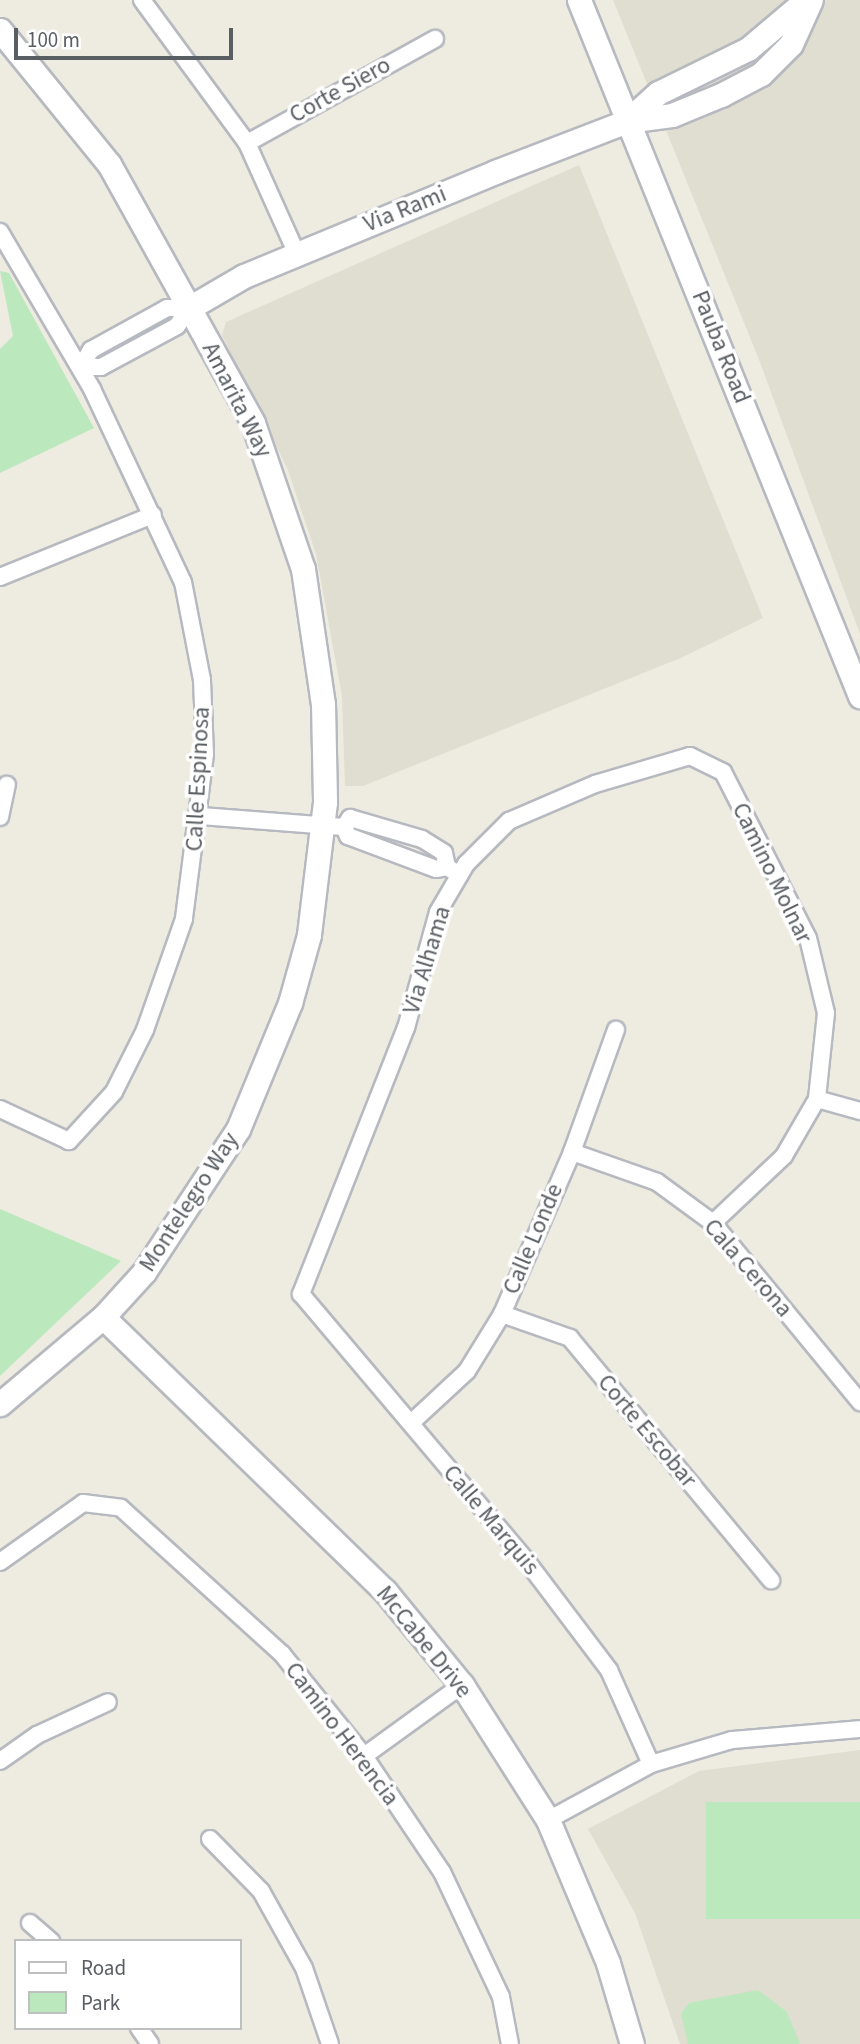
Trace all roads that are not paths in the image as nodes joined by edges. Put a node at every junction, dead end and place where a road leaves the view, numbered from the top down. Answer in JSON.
{"nodes":[{"id":1,"x":579,"y":0,"type":"edge"},
{"id":2,"x":806,"y":0,"type":"edge"},
{"id":3,"x":811,"y":0,"type":"edge"},
{"id":4,"x":145,"y":1,"type":"edge"},
{"id":5,"x":0,"y":30,"type":"edge"},
{"id":6,"x":435,"y":39,"type":"dead end"},
{"id":7,"x":627,"y":121,"type":"junction"},
{"id":8,"x":247,"y":143,"type":"junction"},
{"id":9,"x":2,"y":240,"type":"edge"},
{"id":10,"x":297,"y":254,"type":"junction"},
{"id":11,"x":188,"y":308,"type":"junction"},
{"id":12,"x":81,"y":368,"type":"junction"},
{"id":13,"x":153,"y":515,"type":"junction"},
{"id":14,"x":0,"y":577,"type":"edge"},
{"id":15,"x":860,"y":696,"type":"edge"},
{"id":16,"x":690,"y":756,"type":"joint"},
{"id":17,"x":7,"y":785,"type":"dead end"},
{"id":18,"x":201,"y":816,"type":"junction"},
{"id":19,"x":0,"y":817,"type":"edge"},
{"id":20,"x":335,"y":827,"type":"junction"},
{"id":21,"x":454,"y":871,"type":"junction"},
{"id":22,"x":616,"y":1030,"type":"dead end"},
{"id":23,"x":817,"y":1098,"type":"junction"},
{"id":24,"x":0,"y":1110,"type":"edge"},
{"id":25,"x":860,"y":1111,"type":"edge"},
{"id":26,"x":572,"y":1152,"type":"junction"},
{"id":27,"x":713,"y":1223,"type":"junction"},
{"id":28,"x":301,"y":1294,"type":"joint"},
{"id":29,"x":502,"y":1314,"type":"junction"},
{"id":30,"x":103,"y":1317,"type":"junction"},
{"id":31,"x":860,"y":1402,"type":"edge"},
{"id":32,"x":0,"y":1404,"type":"edge"},
{"id":33,"x":411,"y":1423,"type":"junction"},
{"id":34,"x":0,"y":1562,"type":"edge"},
{"id":35,"x":771,"y":1580,"type":"dead end"},
{"id":36,"x":463,"y":1685,"type":"junction"},
{"id":37,"x":108,"y":1702,"type":"dead end"},
{"id":38,"x":860,"y":1728,"type":"edge"},
{"id":39,"x":364,"y":1756,"type":"junction"},
{"id":40,"x":0,"y":1761,"type":"edge"},
{"id":41,"x":651,"y":1764,"type":"junction"},
{"id":42,"x":548,"y":1820,"type":"junction"},
{"id":43,"x":210,"y":1839,"type":"dead end"},
{"id":44,"x":30,"y":1923,"type":"dead end"},
{"id":45,"x":49,"y":1939,"type":"edge"},
{"id":46,"x":330,"y":2044,"type":"edge"},
{"id":47,"x":510,"y":2044,"type":"edge"},
{"id":48,"x":632,"y":2044,"type":"edge"}],
"edges":[{"from":1,"to":7,"type":"street","name":"Pauba Road"},
{"from":2,"to":7,"type":"street"},
{"from":3,"to":7,"type":"street"},
{"from":4,"to":8,"type":"street"},
{"from":5,"to":11,"type":"street","name":"Amarita Way"},
{"from":6,"to":8,"type":"street","name":"Corte Siero"},
{"from":7,"to":10,"type":"street","name":"Via Rami"},
{"from":7,"to":15,"type":"street","name":"Pauba Road"},
{"from":8,"to":10,"type":"street"},
{"from":9,"to":12,"type":"street","name":"Calle Espinosa"},
{"from":10,"to":11,"type":"street","name":"Via Rami"},
{"from":11,"to":12,"type":"street","name":"Via Rami"},
{"from":11,"to":20,"type":"street","name":"Amarita Way"},
{"from":12,"to":13,"type":"street","name":"Calle Espinosa"},
{"from":13,"to":14,"type":"street"},
{"from":13,"to":18,"type":"street","name":"Calle Espinosa"},
{"from":16,"to":21,"type":"street","name":"Via Alhama"},
{"from":16,"to":23,"type":"street","name":"Camino Molnar"},
{"from":17,"to":19,"type":"street"},
{"from":18,"to":20,"type":"street"},
{"from":18,"to":24,"type":"street","name":"Calle Espinosa"},
{"from":20,"to":21,"type":"street"},
{"from":20,"to":30,"type":"street","name":"Montelegro Way"},
{"from":21,"to":28,"type":"street","name":"Via Alhama"},
{"from":22,"to":26,"type":"street","name":"Calle Londe"},
{"from":23,"to":25,"type":"street"},
{"from":23,"to":27,"type":"street","name":"Camino Molnar"},
{"from":26,"to":27,"type":"street","name":"Cala Cerona"},
{"from":26,"to":29,"type":"street","name":"Calle Londe"},
{"from":27,"to":31,"type":"street","name":"Cala Cerona"},
{"from":28,"to":33,"type":"street","name":"Calle Marquis"},
{"from":29,"to":33,"type":"street","name":"Calle Londe"},
{"from":29,"to":35,"type":"street","name":"Corte Escobar"},
{"from":30,"to":32,"type":"street","name":"Montelegro Way"},
{"from":30,"to":36,"type":"street","name":"McCabe Drive"},
{"from":33,"to":41,"type":"street","name":"Calle Marquis"},
{"from":34,"to":39,"type":"street","name":"Camino Herencia"},
{"from":36,"to":39,"type":"street"},
{"from":36,"to":42,"type":"street","name":"McCabe Drive"},
{"from":37,"to":40,"type":"street"},
{"from":38,"to":41,"type":"street"},
{"from":39,"to":47,"type":"street","name":"Camino Herencia"},
{"from":41,"to":42,"type":"street"},
{"from":42,"to":48,"type":"street","name":"McCabe Drive"},
{"from":43,"to":46,"type":"street"},
{"from":44,"to":45,"type":"street"}]}
